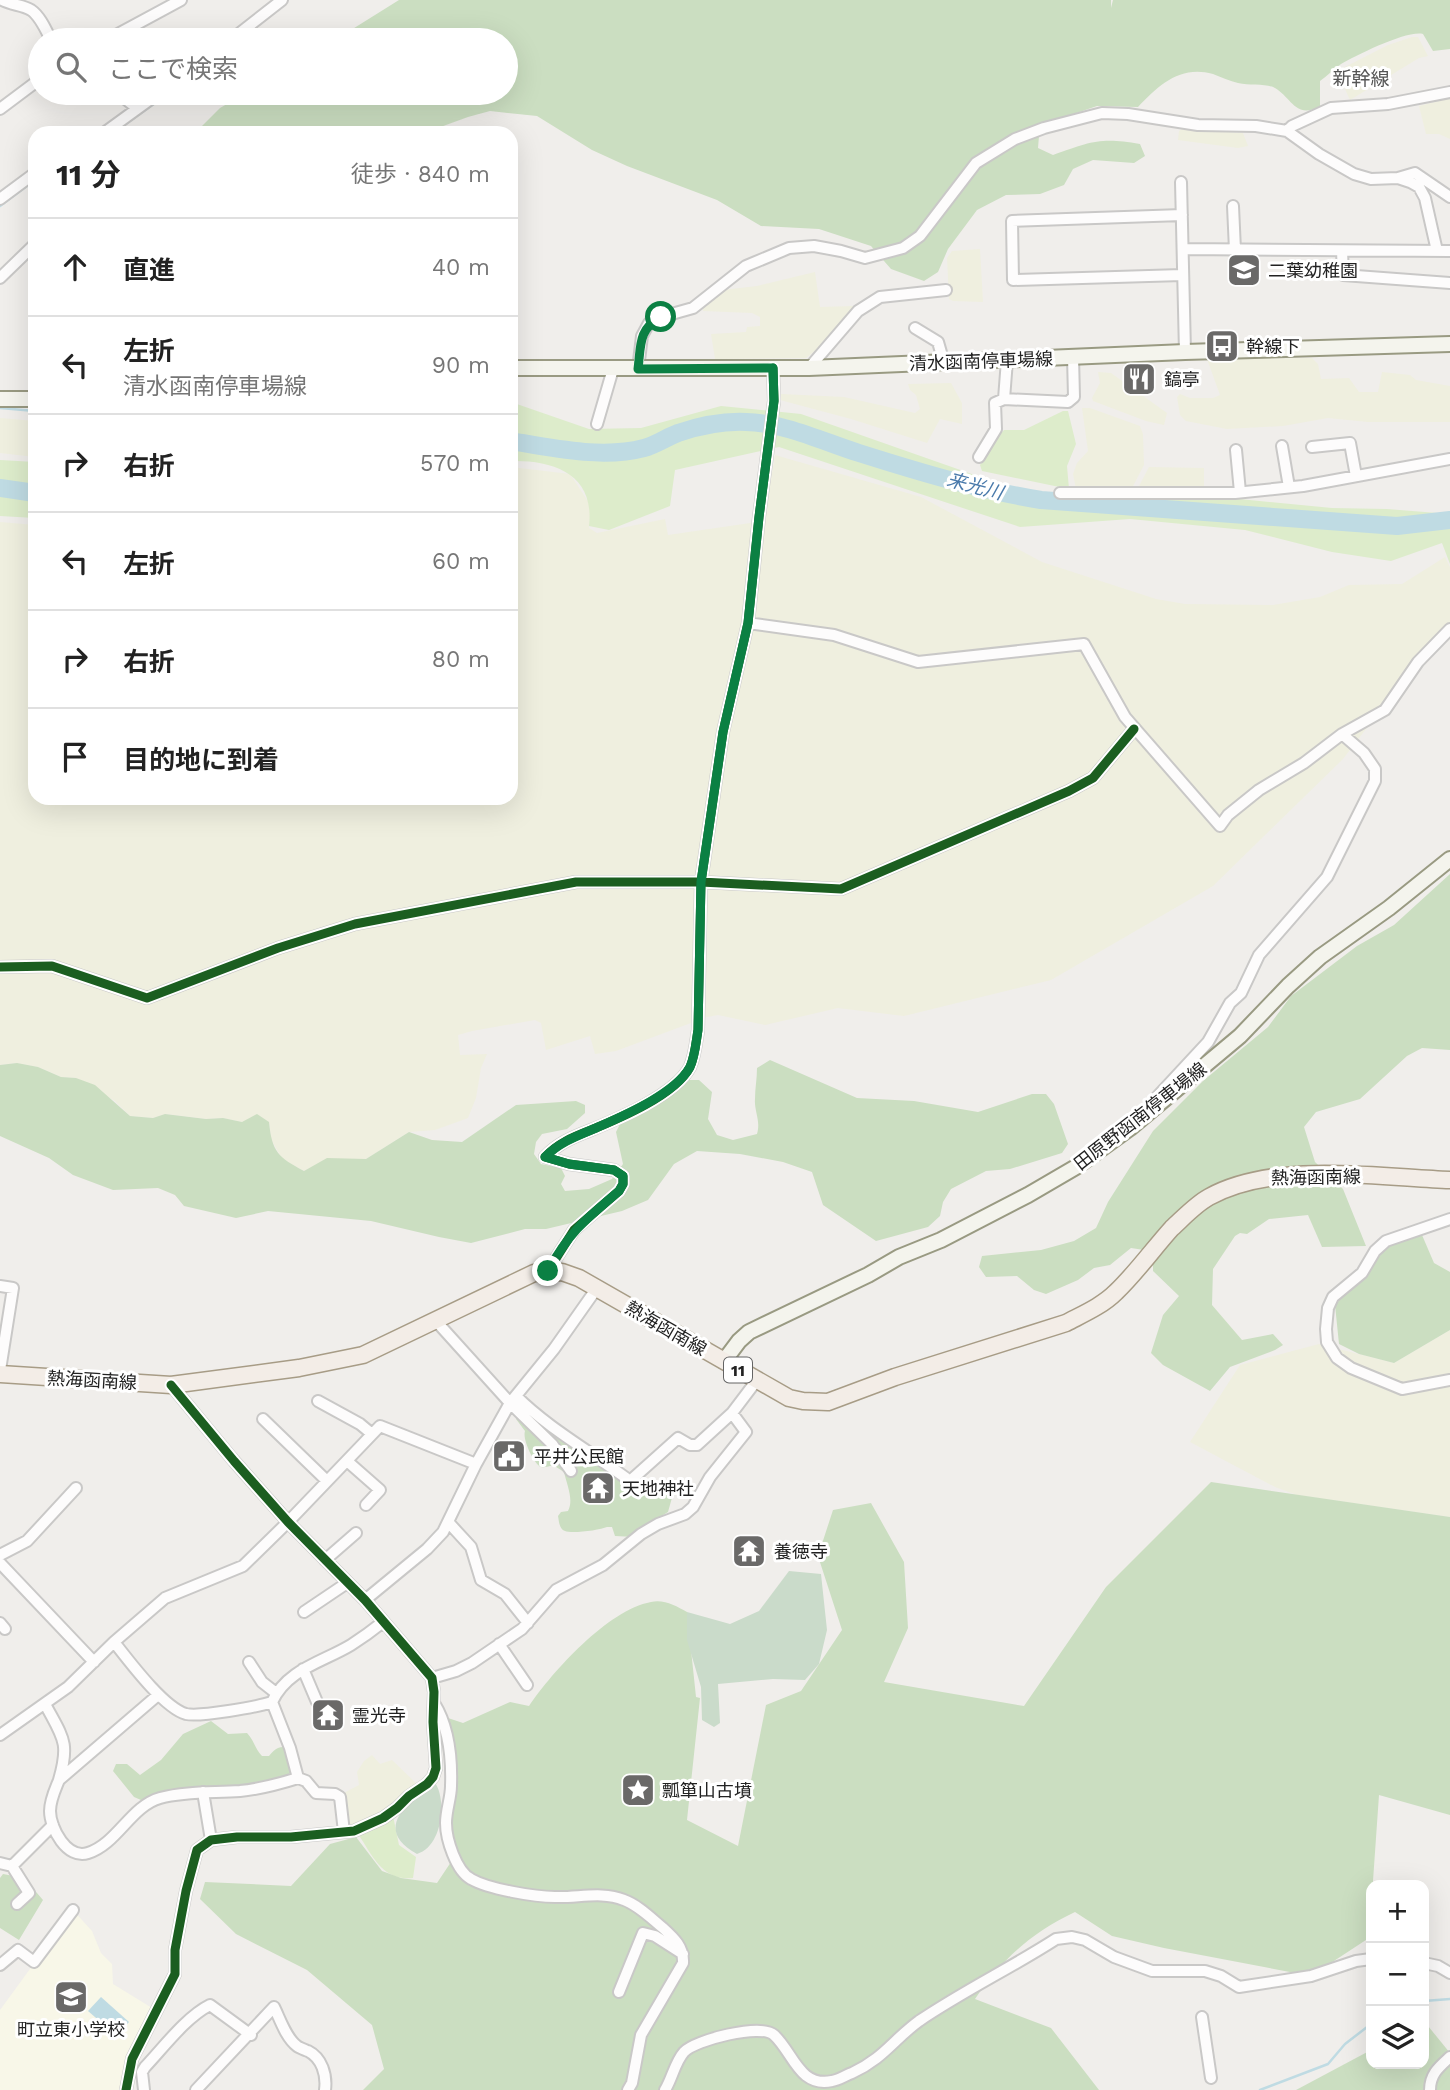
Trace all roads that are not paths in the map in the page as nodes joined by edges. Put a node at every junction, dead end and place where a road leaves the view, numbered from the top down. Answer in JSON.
{"nodes":[{"id":1,"x":2,"y":0,"type":"edge"},
{"id":2,"x":181,"y":0,"type":"edge"},
{"id":3,"x":282,"y":0,"type":"edge"},
{"id":4,"x":45,"y":28,"type":"edge"},
{"id":5,"x":129,"y":28,"type":"edge"},
{"id":6,"x":246,"y":28,"type":"edge"},
{"id":7,"x":28,"y":88,"type":"edge"},
{"id":8,"x":1450,"y":92,"type":"edge"},
{"id":9,"x":134,"y":105,"type":"edge"},
{"id":10,"x":142,"y":105,"type":"edge"},
{"id":11,"x":138,"y":108,"type":"junction"},
{"id":12,"x":0,"y":109,"type":"edge"},
{"id":13,"x":114,"y":126,"type":"edge"},
{"id":14,"x":1286,"y":131,"type":"junction"},
{"id":15,"x":28,"y":178,"type":"edge"},
{"id":16,"x":1398,"y":178,"type":"junction"},
{"id":17,"x":1181,"y":182,"type":"dead end"},
{"id":18,"x":1450,"y":197,"type":"edge"},
{"id":19,"x":0,"y":198,"type":"edge"},
{"id":20,"x":1233,"y":206,"type":"dead end"},
{"id":21,"x":1182,"y":215,"type":"junction"},
{"id":22,"x":1184,"y":250,"type":"junction"},
{"id":23,"x":1235,"y":250,"type":"junction"},
{"id":24,"x":28,"y":251,"type":"edge"},
{"id":25,"x":1342,"y":251,"type":"junction"},
{"id":26,"x":1437,"y":251,"type":"junction"},
{"id":27,"x":1450,"y":251,"type":"edge"},
{"id":28,"x":1182,"y":275,"type":"junction"},
{"id":29,"x":0,"y":278,"type":"edge"},
{"id":30,"x":1450,"y":283,"type":"edge"},
{"id":31,"x":946,"y":290,"type":"dead end"},
{"id":32,"x":915,"y":328,"type":"dead end"},
{"id":33,"x":1450,"y":344,"type":"edge"},
{"id":34,"x":1185,"y":352,"type":"junction"},
{"id":35,"x":1073,"y":357,"type":"junction"},
{"id":36,"x":1007,"y":360,"type":"junction"},
{"id":37,"x":944,"y":363,"type":"junction"},
{"id":38,"x":518,"y":368,"type":"edge"},
{"id":39,"x":773,"y":368,"type":"junction"},
{"id":40,"x":809,"y":368,"type":"junction"},
{"id":41,"x":613,"y":369,"type":"junction"},
{"id":42,"x":638,"y":369,"type":"junction"},
{"id":43,"x":0,"y":399,"type":"edge"},
{"id":44,"x":28,"y":399,"type":"edge"},
{"id":45,"x":1004,"y":399,"type":"junction"},
{"id":46,"x":597,"y":424,"type":"dead end"},
{"id":47,"x":1282,"y":446,"type":"dead end"},
{"id":48,"x":1312,"y":447,"type":"dead end"},
{"id":49,"x":1236,"y":450,"type":"dead end"},
{"id":50,"x":979,"y":457,"type":"dead end"},
{"id":51,"x":1450,"y":459,"type":"edge"},
{"id":52,"x":1356,"y":476,"type":"junction"},
{"id":53,"x":1289,"y":487,"type":"junction"},
{"id":54,"x":1060,"y":492,"type":"dead end"},
{"id":55,"x":1240,"y":492,"type":"junction"},
{"id":56,"x":748,"y":623,"type":"junction"},
{"id":57,"x":1450,"y":629,"type":"edge"},
{"id":58,"x":1135,"y":729,"type":"junction"},
{"id":59,"x":1342,"y":734,"type":"junction"},
{"id":60,"x":1450,"y":859,"type":"edge"},
{"id":61,"x":701,"y":882,"type":"junction"},
{"id":62,"x":0,"y":967,"type":"edge"},
{"id":63,"x":1156,"y":1106,"type":"junction"},
{"id":64,"x":1450,"y":1180,"type":"edge"},
{"id":65,"x":1450,"y":1219,"type":"edge"},
{"id":66,"x":548,"y":1271,"type":"junction"},
{"id":67,"x":0,"y":1286,"type":"edge"},
{"id":68,"x":597,"y":1288,"type":"junction"},
{"id":69,"x":436,"y":1321,"type":"junction"},
{"id":70,"x":724,"y":1361,"type":"junction"},
{"id":71,"x":0,"y":1372,"type":"edge"},
{"id":72,"x":757,"y":1380,"type":"junction"},
{"id":73,"x":1450,"y":1380,"type":"edge"},
{"id":74,"x":171,"y":1385,"type":"junction"},
{"id":75,"x":513,"y":1400,"type":"junction"},
{"id":76,"x":318,"y":1401,"type":"dead end"},
{"id":77,"x":732,"y":1413,"type":"junction"},
{"id":78,"x":262,"y":1419,"type":"dead end"},
{"id":79,"x":372,"y":1434,"type":"junction"},
{"id":80,"x":347,"y":1461,"type":"junction"},
{"id":81,"x":476,"y":1464,"type":"junction"},
{"id":82,"x":571,"y":1471,"type":"dead end"},
{"id":83,"x":327,"y":1481,"type":"junction"},
{"id":84,"x":76,"y":1488,"type":"dead end"},
{"id":85,"x":366,"y":1505,"type":"dead end"},
{"id":86,"x":288,"y":1522,"type":"junction"},
{"id":87,"x":449,"y":1523,"type":"junction"},
{"id":88,"x":356,"y":1533,"type":"dead end"},
{"id":89,"x":0,"y":1555,"type":"edge"},
{"id":90,"x":325,"y":1560,"type":"junction"},
{"id":91,"x":0,"y":1563,"type":"edge"},
{"id":92,"x":347,"y":1583,"type":"junction"},
{"id":93,"x":365,"y":1600,"type":"junction"},
{"id":94,"x":304,"y":1612,"type":"dead end"},
{"id":95,"x":383,"y":1622,"type":"junction"},
{"id":96,"x":528,"y":1623,"type":"junction"},
{"id":97,"x":114,"y":1642,"type":"junction"},
{"id":98,"x":499,"y":1644,"type":"junction"},
{"id":99,"x":94,"y":1662,"type":"junction"},
{"id":100,"x":249,"y":1662,"type":"dead end"},
{"id":101,"x":303,"y":1669,"type":"junction"},
{"id":102,"x":432,"y":1678,"type":"junction"},
{"id":103,"x":527,"y":1685,"type":"dead end"},
{"id":104,"x":158,"y":1695,"type":"junction"},
{"id":105,"x":274,"y":1698,"type":"junction"},
{"id":106,"x":317,"y":1702,"type":"dead end"},
{"id":107,"x":434,"y":1703,"type":"junction"},
{"id":108,"x":45,"y":1704,"type":"junction"},
{"id":109,"x":0,"y":1735,"type":"edge"},
{"id":110,"x":298,"y":1778,"type":"junction"},
{"id":111,"x":59,"y":1780,"type":"junction"},
{"id":112,"x":203,"y":1792,"type":"junction"},
{"id":113,"x":53,"y":1825,"type":"junction"},
{"id":114,"x":344,"y":1832,"type":"junction"},
{"id":115,"x":211,"y":1840,"type":"junction"},
{"id":116,"x":6,"y":1864,"type":"edge"},
{"id":117,"x":17,"y":1904,"type":"dead end"},
{"id":118,"x":73,"y":1910,"type":"dead end"},
{"id":119,"x":683,"y":1954,"type":"junction"},
{"id":120,"x":1366,"y":1960,"type":"edge"},
{"id":121,"x":1429,"y":1964,"type":"edge"},
{"id":122,"x":0,"y":1965,"type":"edge"},
{"id":123,"x":1450,"y":1973,"type":"edge"},
{"id":124,"x":619,"y":1992,"type":"dead end"},
{"id":125,"x":1202,"y":2017,"type":"dead end"},
{"id":126,"x":251,"y":2035,"type":"junction"},
{"id":127,"x":1450,"y":2057,"type":"edge"},
{"id":128,"x":132,"y":2059,"type":"junction"},
{"id":129,"x":145,"y":2067,"type":"junction"},
{"id":130,"x":1211,"y":2078,"type":"dead end"},
{"id":131,"x":126,"y":2090,"type":"edge"},
{"id":132,"x":144,"y":2090,"type":"edge"},
{"id":133,"x":196,"y":2090,"type":"edge"},
{"id":134,"x":325,"y":2090,"type":"edge"},
{"id":135,"x":628,"y":2090,"type":"edge"},
{"id":136,"x":665,"y":2090,"type":"edge"},
{"id":137,"x":1430,"y":2090,"type":"edge"}],
"edges":[{"from":1,"to":4,"type":"street"},
{"from":2,"to":5,"type":"street"},
{"from":3,"to":6,"type":"street"},
{"from":7,"to":12,"type":"street"},
{"from":8,"to":14,"type":"street"},
{"from":9,"to":11,"type":"street"},
{"from":10,"to":11,"type":"street"},
{"from":11,"to":13,"type":"street"},
{"from":14,"to":16,"type":"street"},
{"from":14,"to":42,"type":"street"},
{"from":15,"to":19,"type":"street"},
{"from":16,"to":18,"type":"street"},
{"from":16,"to":26,"type":"street"},
{"from":17,"to":21,"type":"street"},
{"from":20,"to":23,"type":"street"},
{"from":21,"to":22,"type":"street"},
{"from":21,"to":28,"type":"street"},
{"from":22,"to":23,"type":"street"},
{"from":22,"to":28,"type":"street"},
{"from":23,"to":25,"type":"street"},
{"from":24,"to":29,"type":"street"},
{"from":25,"to":26,"type":"street"},
{"from":25,"to":30,"type":"street"},
{"from":26,"to":27,"type":"street"},
{"from":28,"to":34,"type":"street"},
{"from":31,"to":40,"type":"street"},
{"from":32,"to":37,"type":"street"},
{"from":33,"to":34,"type":"main road","name":"清水函南停車場線"},
{"from":34,"to":35,"type":"main road","name":"清水函南停車場線"},
{"from":35,"to":36,"type":"main road","name":"清水函南停車場線"},
{"from":35,"to":45,"type":"street"},
{"from":36,"to":37,"type":"main road","name":"清水函南停車場線"},
{"from":36,"to":45,"type":"street"},
{"from":37,"to":40,"type":"main road","name":"清水函南停車場線"},
{"from":38,"to":41,"type":"main road","name":"清水函南停車場線"},
{"from":39,"to":40,"type":"main road","name":"清水函南停車場線"},
{"from":39,"to":42,"type":"main road","name":"清水函南停車場線"},
{"from":39,"to":56,"type":"street"},
{"from":41,"to":42,"type":"main road","name":"清水函南停車場線"},
{"from":41,"to":46,"type":"street"},
{"from":43,"to":44,"type":"main road"},
{"from":45,"to":50,"type":"street"},
{"from":47,"to":53,"type":"street"},
{"from":48,"to":52,"type":"street"},
{"from":49,"to":55,"type":"street"},
{"from":51,"to":52,"type":"street"},
{"from":52,"to":53,"type":"street"},
{"from":53,"to":55,"type":"street"},
{"from":54,"to":55,"type":"street"},
{"from":56,"to":58,"type":"street"},
{"from":56,"to":61,"type":"street"},
{"from":57,"to":59,"type":"street"},
{"from":58,"to":59,"type":"street"},
{"from":58,"to":61,"type":"street"},
{"from":59,"to":63,"type":"street"},
{"from":60,"to":63,"type":"main road","name":"田原野函南停車場線"},
{"from":61,"to":62,"type":"street"},
{"from":61,"to":66,"type":"street"},
{"from":63,"to":70,"type":"main road","name":"田原野函南停車場線"},
{"from":64,"to":72,"type":"main road","name":"熱海函南線","number":"11"},
{"from":65,"to":73,"type":"street"},
{"from":66,"to":68,"type":"main road","name":"熱海函南線","number":"11"},
{"from":66,"to":69,"type":"main road","name":"熱海函南線"},
{"from":67,"to":71,"type":"street"},
{"from":68,"to":70,"type":"main road","name":"熱海函南線","number":"11"},
{"from":68,"to":75,"type":"street"},
{"from":69,"to":74,"type":"main road","name":"熱海函南線"},
{"from":69,"to":75,"type":"street"},
{"from":70,"to":72,"type":"main road","name":"熱海函南線","number":"11"},
{"from":71,"to":74,"type":"main road","name":"熱海函南線"},
{"from":72,"to":77,"type":"street"},
{"from":74,"to":86,"type":"street"},
{"from":75,"to":77,"type":"street"},
{"from":75,"to":81,"type":"street"},
{"from":75,"to":82,"type":"street"},
{"from":76,"to":79,"type":"street"},
{"from":77,"to":96,"type":"street"},
{"from":78,"to":83,"type":"street"},
{"from":79,"to":80,"type":"street"},
{"from":79,"to":81,"type":"street"},
{"from":80,"to":83,"type":"street"},
{"from":80,"to":85,"type":"street"},
{"from":81,"to":87,"type":"street"},
{"from":83,"to":86,"type":"street"},
{"from":84,"to":89,"type":"street"},
{"from":86,"to":90,"type":"street"},
{"from":86,"to":97,"type":"street"},
{"from":87,"to":93,"type":"street"},
{"from":87,"to":96,"type":"street"},
{"from":88,"to":90,"type":"street"},
{"from":90,"to":92,"type":"street"},
{"from":91,"to":99,"type":"street"},
{"from":92,"to":93,"type":"street"},
{"from":92,"to":94,"type":"street"},
{"from":93,"to":95,"type":"street"},
{"from":95,"to":101,"type":"street"},
{"from":95,"to":102,"type":"street"},
{"from":96,"to":98,"type":"street"},
{"from":97,"to":99,"type":"street"},
{"from":97,"to":104,"type":"street"},
{"from":98,"to":102,"type":"street"},
{"from":98,"to":103,"type":"street"},
{"from":99,"to":108,"type":"street"},
{"from":100,"to":105,"type":"street"},
{"from":101,"to":105,"type":"street"},
{"from":101,"to":106,"type":"street"},
{"from":102,"to":107,"type":"street"},
{"from":104,"to":105,"type":"street"},
{"from":104,"to":111,"type":"street"},
{"from":105,"to":110,"type":"street"},
{"from":107,"to":114,"type":"street"},
{"from":107,"to":119,"type":"street"},
{"from":108,"to":109,"type":"street"},
{"from":108,"to":111,"type":"street"},
{"from":110,"to":112,"type":"street"},
{"from":110,"to":114,"type":"street"},
{"from":111,"to":113,"type":"street"},
{"from":112,"to":113,"type":"street"},
{"from":112,"to":115,"type":"street"},
{"from":113,"to":116,"type":"street"},
{"from":114,"to":115,"type":"street"},
{"from":115,"to":128,"type":"street"},
{"from":116,"to":117,"type":"street"},
{"from":118,"to":122,"type":"street"},
{"from":119,"to":124,"type":"street"},
{"from":119,"to":135,"type":"street"},
{"from":120,"to":136,"type":"street"},
{"from":121,"to":123,"type":"street"},
{"from":125,"to":130,"type":"street"},
{"from":126,"to":129,"type":"street"},
{"from":126,"to":133,"type":"street"},
{"from":126,"to":134,"type":"street"},
{"from":127,"to":137,"type":"street"},
{"from":128,"to":129,"type":"street"},
{"from":128,"to":131,"type":"street"},
{"from":129,"to":132,"type":"street"}]}
